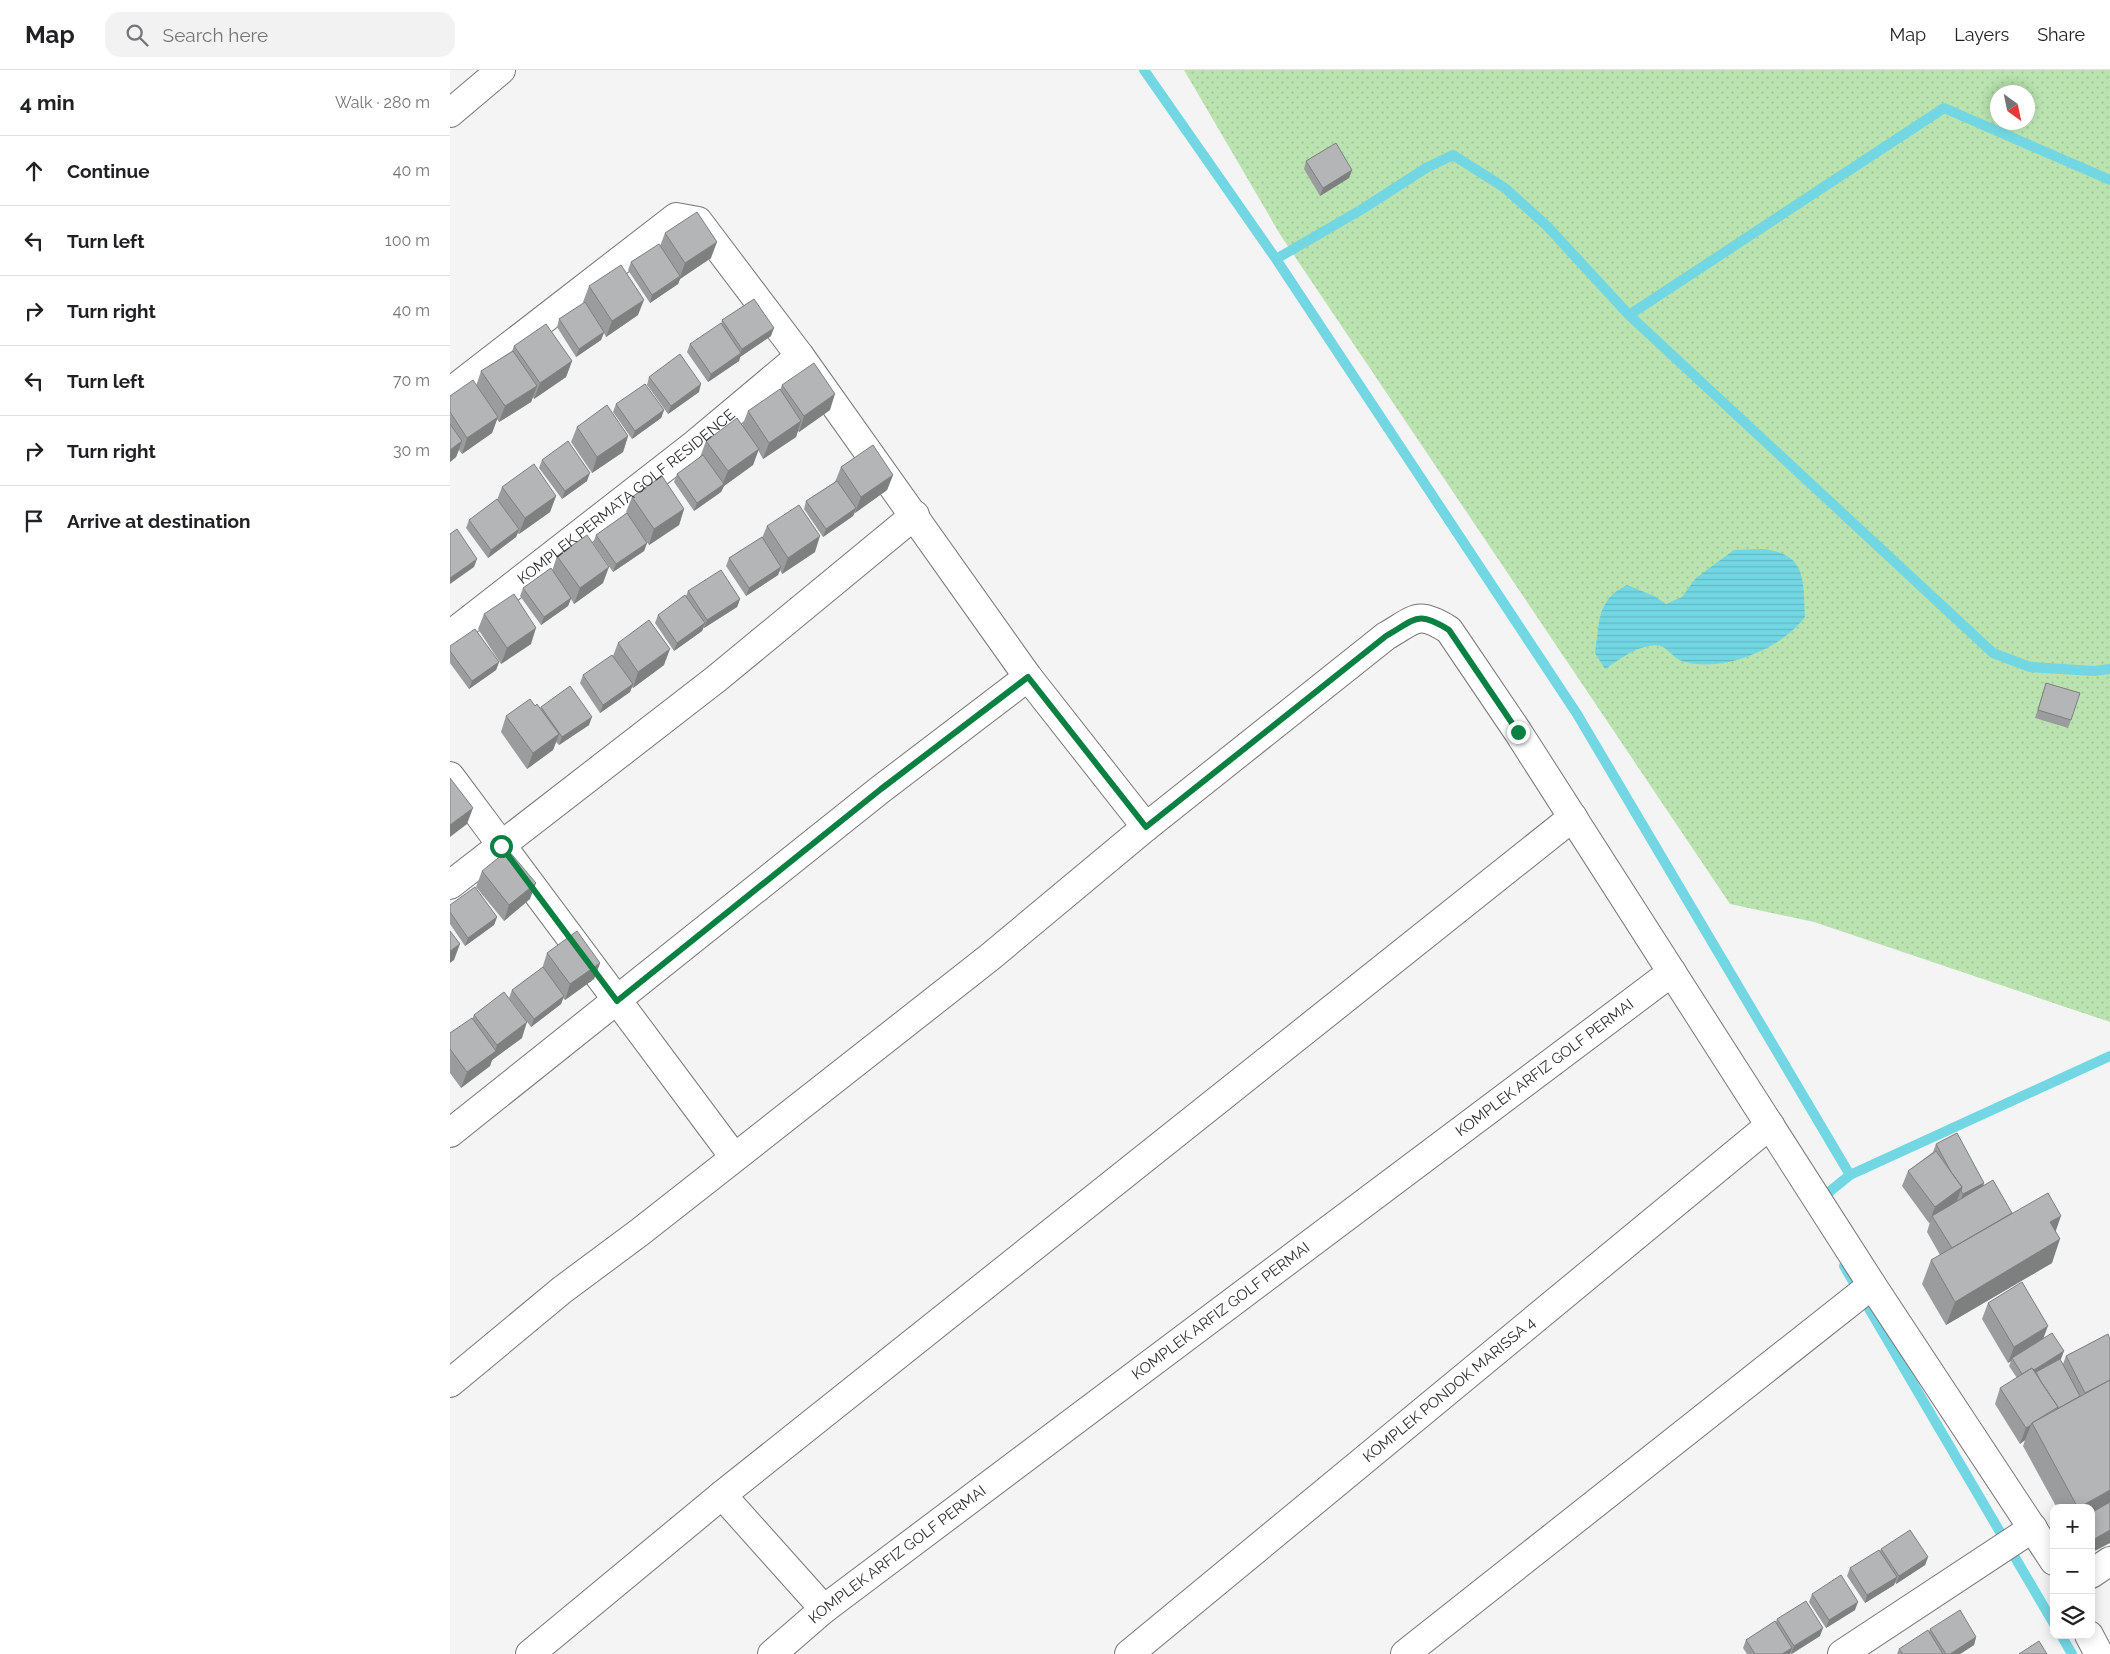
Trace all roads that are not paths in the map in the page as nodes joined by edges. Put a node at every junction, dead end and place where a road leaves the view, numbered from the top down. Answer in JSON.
{"nodes":[{"id":1,"x":500,"y":70,"type":"edge"},
{"id":2,"x":450,"y":113,"type":"edge"},
{"id":3,"x":800,"y":356,"type":"junction"},
{"id":4,"x":450,"y":392,"type":"edge"},
{"id":5,"x":915,"y":516,"type":"junction"},
{"id":6,"x":450,"y":635,"type":"edge"},
{"id":7,"x":1028,"y":677,"type":"junction"},
{"id":8,"x":450,"y":776,"type":"edge"},
{"id":9,"x":1572,"y":817,"type":"junction"},
{"id":10,"x":1146,"y":827,"type":"junction"},
{"id":11,"x":501,"y":846,"type":"junction"},
{"id":12,"x":450,"y":885,"type":"edge"},
{"id":13,"x":1672,"y":972,"type":"junction"},
{"id":14,"x":617,"y":1001,"type":"junction"},
{"id":15,"x":1770,"y":1125,"type":"junction"},
{"id":16,"x":450,"y":1134,"type":"edge"},
{"id":17,"x":734,"y":1157,"type":"junction"},
{"id":18,"x":1872,"y":1284,"type":"junction"},
{"id":19,"x":450,"y":1383,"type":"edge"},
{"id":20,"x":722,"y":1495,"type":"junction"},
{"id":21,"x":2034,"y":1528,"type":"junction"},
{"id":22,"x":2050,"y":1554,"type":"edge"},
{"id":23,"x":2110,"y":1561,"type":"edge"},
{"id":24,"x":2095,"y":1571,"type":"edge"},
{"id":25,"x":824,"y":1609,"type":"junction"},
{"id":26,"x":2091,"y":1639,"type":"edge"},
{"id":27,"x":530,"y":1654,"type":"edge"},
{"id":28,"x":772,"y":1654,"type":"edge"},
{"id":29,"x":1129,"y":1654,"type":"edge"},
{"id":30,"x":1405,"y":1654,"type":"edge"},
{"id":31,"x":1842,"y":1654,"type":"edge"},
{"id":32,"x":2099,"y":1654,"type":"edge"}],
"edges":[{"from":1,"to":2,"type":"street"},
{"from":3,"to":4,"type":"street"},
{"from":3,"to":5,"type":"street"},
{"from":3,"to":6,"type":"street","name":"KOMPLEK PERMATA GOLF RESIDENCE"},
{"from":5,"to":7,"type":"street"},
{"from":5,"to":11,"type":"street"},
{"from":7,"to":10,"type":"street"},
{"from":7,"to":14,"type":"street"},
{"from":8,"to":11,"type":"street"},
{"from":9,"to":10,"type":"street"},
{"from":9,"to":13,"type":"street"},
{"from":9,"to":20,"type":"street"},
{"from":10,"to":17,"type":"street"},
{"from":11,"to":12,"type":"street"},
{"from":11,"to":14,"type":"street"},
{"from":13,"to":15,"type":"street"},
{"from":13,"to":25,"type":"street","name":"KOMPLEK ARFIZ GOLF PERMAI"},
{"from":14,"to":16,"type":"street"},
{"from":14,"to":17,"type":"street"},
{"from":15,"to":18,"type":"street"},
{"from":15,"to":29,"type":"street","name":"KOMPLEK PONDOK MARISSA 4"},
{"from":17,"to":19,"type":"street"},
{"from":18,"to":21,"type":"street"},
{"from":18,"to":30,"type":"street"},
{"from":20,"to":25,"type":"street"},
{"from":20,"to":27,"type":"street"},
{"from":21,"to":22,"type":"street"},
{"from":21,"to":31,"type":"street"},
{"from":23,"to":24,"type":"street"},
{"from":25,"to":28,"type":"street","name":"KOMPLEK ARFIZ GOLF PERMAI"},
{"from":26,"to":32,"type":"street"}]}
